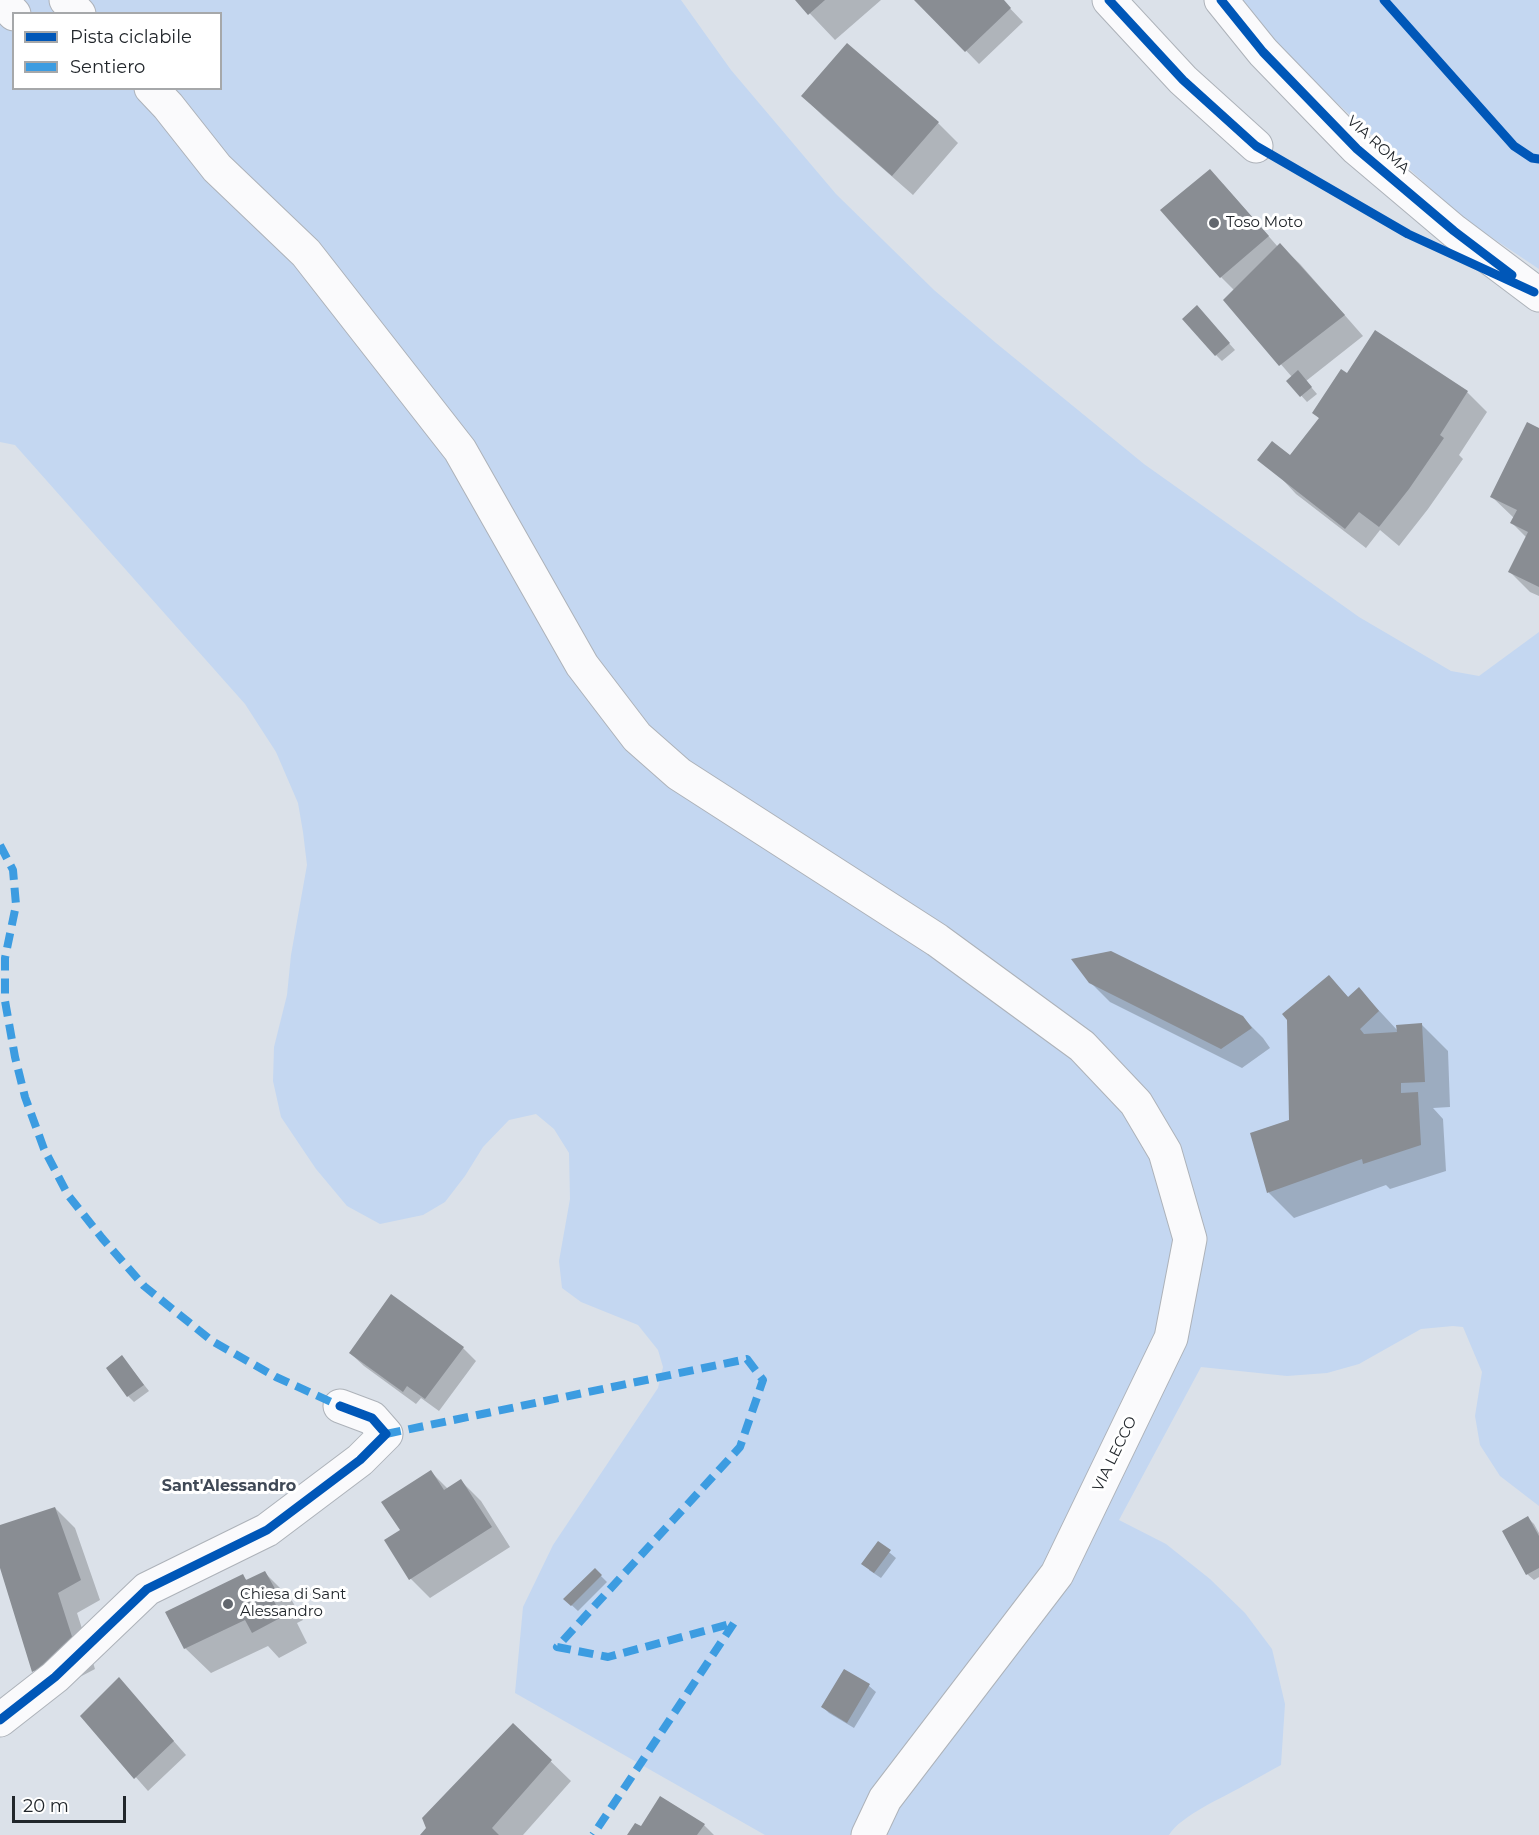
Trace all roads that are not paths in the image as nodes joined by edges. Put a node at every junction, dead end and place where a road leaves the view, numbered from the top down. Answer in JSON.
{"nodes":[{"id":1,"x":1,"y":0,"type":"edge"},
{"id":2,"x":66,"y":0,"type":"edge"},
{"id":3,"x":1109,"y":0,"type":"edge"},
{"id":4,"x":1221,"y":0,"type":"edge"},
{"id":5,"x":12,"y":12,"type":"edge"},
{"id":6,"x":52,"y":12,"type":"edge"},
{"id":7,"x":77,"y":12,"type":"edge"},
{"id":8,"x":153,"y":90,"type":"edge"},
{"id":9,"x":1256,"y":146,"type":"dead end"},
{"id":10,"x":1536,"y":294,"type":"edge"},
{"id":11,"x":340,"y":1406,"type":"dead end"},
{"id":12,"x":0,"y":1720,"type":"edge"},
{"id":13,"x":868,"y":1835,"type":"edge"}],
"edges":[{"from":1,"to":5,"type":"main road"},
{"from":2,"to":6,"type":"main road"},
{"from":2,"to":7,"type":"main road"},
{"from":3,"to":9,"type":"main road"},
{"from":4,"to":10,"type":"main road","name":"VIA ROMA"},
{"from":8,"to":13,"type":"main road","name":"VIA LECCO"},
{"from":11,"to":12,"type":"main road"}]}
